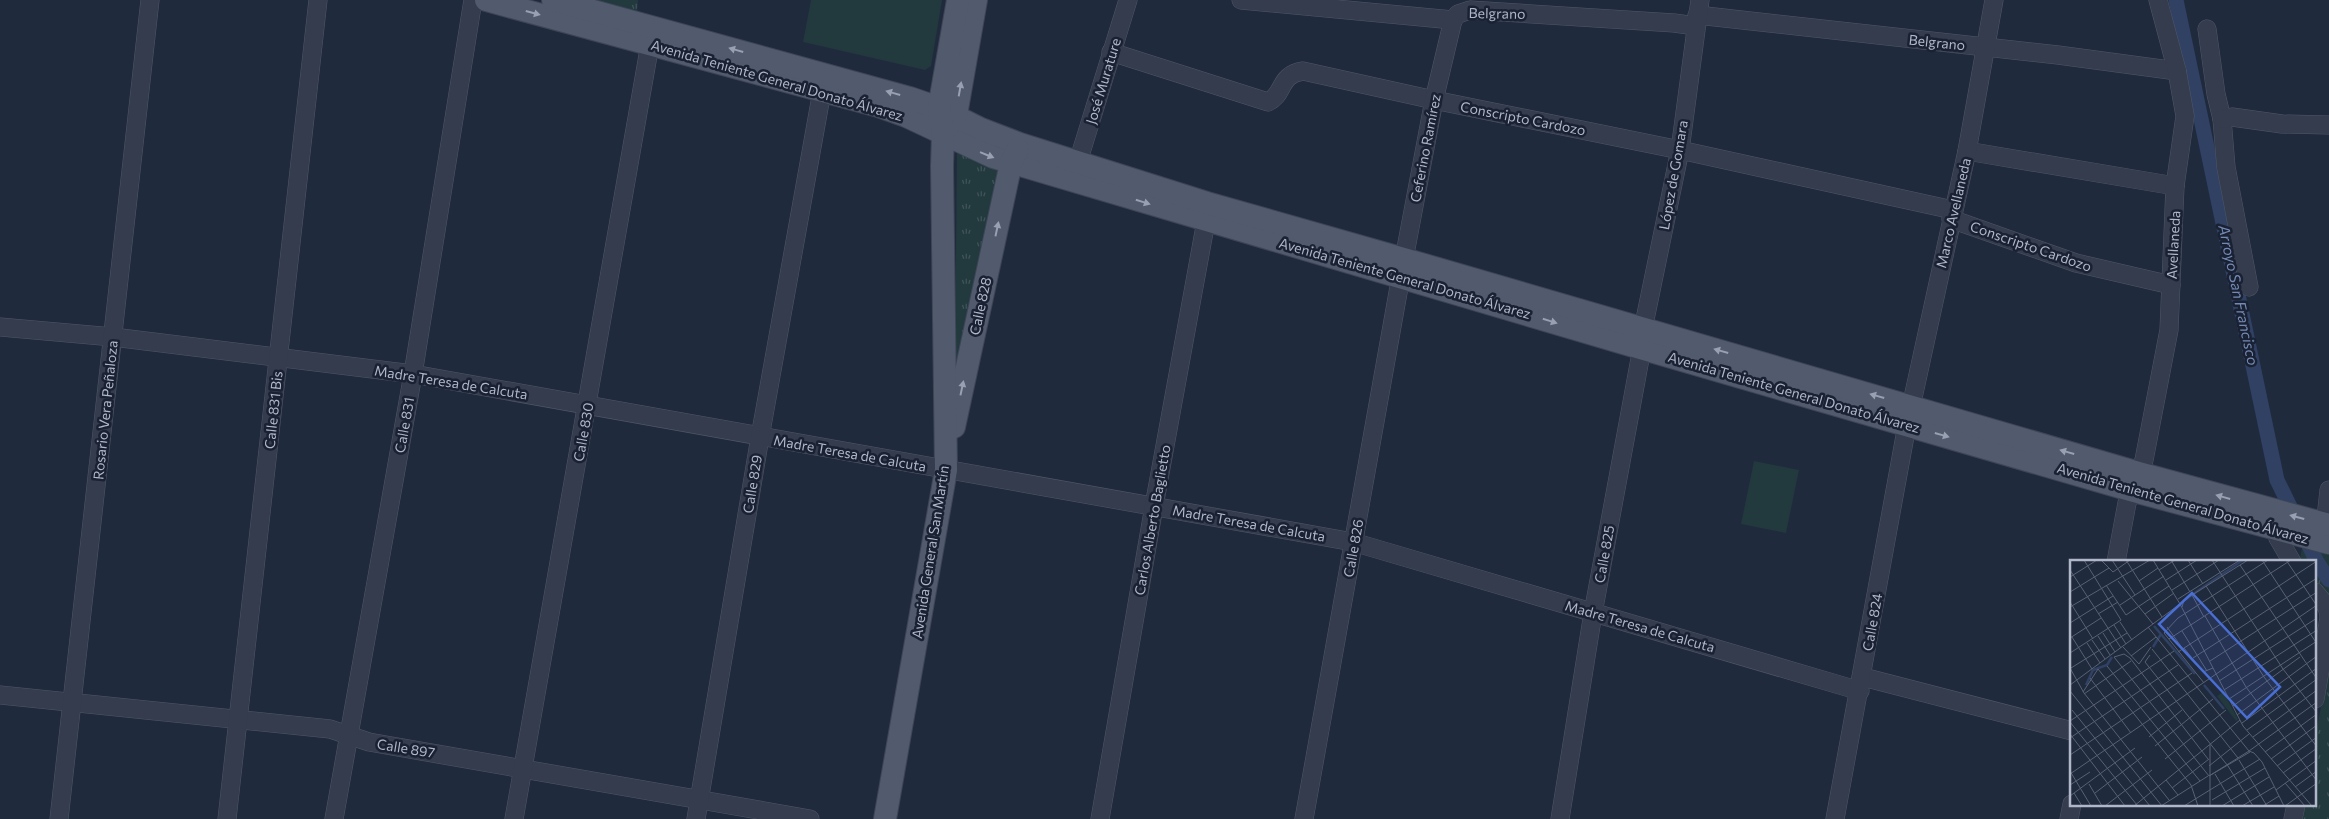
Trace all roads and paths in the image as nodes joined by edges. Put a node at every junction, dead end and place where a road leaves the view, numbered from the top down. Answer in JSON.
{"nodes":[{"id":1,"x":150,"y":0,"type":"edge"},
{"id":2,"x":318,"y":0,"type":"edge"},
{"id":3,"x":474,"y":0,"type":"edge"},
{"id":4,"x":486,"y":0,"type":"edge"},
{"id":5,"x":553,"y":0,"type":"edge"},
{"id":6,"x":958,"y":0,"type":"edge"},
{"id":7,"x":976,"y":0,"type":"edge"},
{"id":8,"x":1128,"y":0,"type":"edge"},
{"id":9,"x":1240,"y":0,"type":"edge"},
{"id":10,"x":1994,"y":0,"type":"edge"},
{"id":11,"x":2158,"y":0,"type":"edge"},
{"id":12,"x":1697,"y":14,"type":"edge"},
{"id":13,"x":1453,"y":20,"type":"junction"},
{"id":14,"x":2207,"y":29,"type":"dead end"},
{"id":15,"x":650,"y":44,"type":"junction"},
{"id":16,"x":1987,"y":48,"type":"junction"},
{"id":17,"x":1111,"y":52,"type":"junction"},
{"id":18,"x":2177,"y":70,"type":"junction"},
{"id":19,"x":822,"y":91,"type":"junction"},
{"id":20,"x":1434,"y":100,"type":"junction"},
{"id":21,"x":946,"y":119,"type":"junction"},
{"id":22,"x":2222,"y":119,"type":"junction"},
{"id":23,"x":2329,"y":125,"type":"edge"},
{"id":24,"x":1680,"y":150,"type":"junction"},
{"id":25,"x":1967,"y":151,"type":"junction"},
{"id":26,"x":1016,"y":154,"type":"junction"},
{"id":27,"x":1078,"y":162,"type":"junction"},
{"id":28,"x":2175,"y":186,"type":"junction"},
{"id":29,"x":1952,"y":215,"type":"junction"},
{"id":30,"x":1206,"y":221,"type":"junction"},
{"id":31,"x":1402,"y":267,"type":"junction"},
{"id":32,"x":2171,"y":285,"type":"junction"},
{"id":33,"x":2249,"y":287,"type":"dead end"},
{"id":34,"x":0,"y":327,"type":"edge"},
{"id":35,"x":113,"y":337,"type":"junction"},
{"id":36,"x":1643,"y":338,"type":"junction"},
{"id":37,"x":279,"y":358,"type":"junction"},
{"id":38,"x":413,"y":374,"type":"junction"},
{"id":39,"x":588,"y":406,"type":"junction"},
{"id":40,"x":1909,"y":415,"type":"junction"},
{"id":41,"x":760,"y":437,"type":"junction"},
{"id":42,"x":946,"y":470,"type":"junction"},
{"id":43,"x":2135,"y":481,"type":"junction"},
{"id":44,"x":2329,"y":490,"type":"edge"},
{"id":45,"x":1154,"y":506,"type":"junction"},
{"id":46,"x":2272,"y":519,"type":"junction"},
{"id":47,"x":2327,"y":534,"type":"edge"},
{"id":48,"x":1354,"y":542,"type":"junction"},
{"id":49,"x":2116,"y":560,"type":"edge"},
{"id":50,"x":2291,"y":560,"type":"edge"},
{"id":51,"x":2316,"y":593,"type":"edge"},
{"id":52,"x":1593,"y":613,"type":"junction"},
{"id":53,"x":2329,"y":616,"type":"edge"},
{"id":54,"x":1861,"y":684,"type":"junction"},
{"id":55,"x":2316,"y":692,"type":"edge"},
{"id":56,"x":0,"y":694,"type":"edge"},
{"id":57,"x":72,"y":703,"type":"junction"},
{"id":58,"x":238,"y":719,"type":"junction"},
{"id":59,"x":2070,"y":731,"type":"edge"},
{"id":60,"x":348,"y":734,"type":"junction"},
{"id":61,"x":523,"y":768,"type":"junction"},
{"id":62,"x":700,"y":800,"type":"junction"},
{"id":63,"x":2072,"y":806,"type":"edge"},
{"id":64,"x":2296,"y":806,"type":"edge"},
{"id":65,"x":59,"y":819,"type":"edge"},
{"id":66,"x":227,"y":819,"type":"edge"},
{"id":67,"x":334,"y":819,"type":"edge"},
{"id":68,"x":514,"y":819,"type":"edge"},
{"id":69,"x":696,"y":819,"type":"edge"},
{"id":70,"x":810,"y":819,"type":"edge"},
{"id":71,"x":885,"y":819,"type":"edge"},
{"id":72,"x":1100,"y":819,"type":"edge"},
{"id":73,"x":1304,"y":819,"type":"edge"},
{"id":74,"x":1560,"y":819,"type":"edge"},
{"id":75,"x":1836,"y":819,"type":"edge"},
{"id":76,"x":2069,"y":819,"type":"edge"},
{"id":77,"x":2294,"y":819,"type":"edge"}],
"edges":[{"from":1,"to":35,"type":"street","name":"Rosario Vera Peñaloza"},
{"from":2,"to":37,"type":"street","name":"Calle 831 Bis"},
{"from":3,"to":38,"type":"street","name":"Calle 831"},
{"from":4,"to":15,"type":"main road","name":"Avenida Teniente General Donato Álvarez","one_way":true},
{"from":21,"to":5,"type":"main road","name":"Avenida Teniente General Donato Álvarez","one_way":true},
{"from":6,"to":21,"type":"main road","name":"Avenida General San Martín"},
{"from":21,"to":7,"type":"main road","name":"Avenida General San Martín","one_way":true},
{"from":8,"to":17,"type":"street","name":"José Murature"},
{"from":9,"to":13,"type":"street","name":"Belgrano"},
{"from":10,"to":16,"type":"street","name":"Marco Avellaneda"},
{"from":11,"to":18,"type":"street","name":"Avellaneda"},
{"from":12,"to":13,"type":"street","name":"Belgrano"},
{"from":12,"to":16,"type":"street","name":"Belgrano"},
{"from":12,"to":24,"type":"street","name":"López de Gomara"},
{"from":13,"to":20,"type":"street","name":"Ceferino Ramírez"},
{"from":14,"to":22,"type":"street"},
{"from":15,"to":19,"type":"main road","name":"Avenida Teniente General Donato Álvarez"},
{"from":15,"to":39,"type":"street","name":"Calle 830"},
{"from":16,"to":18,"type":"street","name":"Belgrano"},
{"from":16,"to":25,"type":"street","name":"Marco Avellaneda"},
{"from":17,"to":20,"type":"street","name":"Conscripto Cardozo"},
{"from":17,"to":27,"type":"street","name":"José Murature"},
{"from":18,"to":28,"type":"street","name":"Avellaneda"},
{"from":19,"to":21,"type":"main road","name":"Avenida Teniente General Donato Álvarez"},
{"from":19,"to":41,"type":"street","name":"Calle 829"},
{"from":20,"to":24,"type":"street","name":"Conscripto Cardozo"},
{"from":20,"to":31,"type":"street","name":"Ceferino Ramírez"},
{"from":21,"to":26,"type":"main road","name":"Avenida Teniente General Donato Álvarez"},
{"from":21,"to":42,"type":"main road","name":"Avenida General San Martín"},
{"from":22,"to":23,"type":"street"},
{"from":22,"to":33,"type":"street"},
{"from":24,"to":29,"type":"street","name":"Conscripto Cardozo"},
{"from":24,"to":36,"type":"street","name":"López de Gomara"},
{"from":25,"to":28,"type":"street"},
{"from":25,"to":29,"type":"street","name":"Marco Avellaneda"},
{"from":26,"to":27,"type":"main road","name":"Avenida Teniente General Donato Álvarez"},
{"from":26,"to":30,"type":"main road","name":"Avenida Teniente General Donato Álvarez","one_way":true},
{"from":42,"to":26,"type":"main road","name":"Calle 828","one_way":true},
{"from":27,"to":31,"type":"main road","name":"Avenida Teniente General Donato Álvarez"},
{"from":28,"to":32,"type":"street","name":"Avellaneda"},
{"from":29,"to":32,"type":"street","name":"Conscripto Cardozo"},
{"from":29,"to":40,"type":"street","name":"Marco Avellaneda"},
{"from":30,"to":31,"type":"main road","name":"Avenida Teniente General Donato Álvarez"},
{"from":30,"to":45,"type":"street","name":"Carlos Alberto Baglietto"},
{"from":31,"to":36,"type":"main road","name":"Avenida Teniente General Donato Álvarez"},
{"from":31,"to":48,"type":"street","name":"Calle 826"},
{"from":32,"to":43,"type":"street","name":"Avellaneda"},
{"from":34,"to":35,"type":"street","name":"Madre Teresa de Calcuta"},
{"from":35,"to":37,"type":"street","name":"Madre Teresa de Calcuta"},
{"from":35,"to":57,"type":"street","name":"Rosario Vera Peñaloza"},
{"from":36,"to":40,"type":"main road","name":"Avenida Teniente General Donato Álvarez"},
{"from":36,"to":52,"type":"street","name":"Calle 825"},
{"from":37,"to":38,"type":"street","name":"Madre Teresa de Calcuta"},
{"from":37,"to":58,"type":"street","name":"Calle 831 Bis"},
{"from":38,"to":39,"type":"street","name":"Madre Teresa de Calcuta"},
{"from":38,"to":60,"type":"street","name":"Calle 831"},
{"from":39,"to":41,"type":"street","name":"Madre Teresa de Calcuta"},
{"from":39,"to":61,"type":"street","name":"Calle 830"},
{"from":40,"to":43,"type":"main road","name":"Avenida Teniente General Donato Álvarez"},
{"from":40,"to":54,"type":"street","name":"Calle 824"},
{"from":41,"to":42,"type":"street","name":"Madre Teresa de Calcuta"},
{"from":41,"to":62,"type":"street","name":"Calle 829"},
{"from":42,"to":45,"type":"street","name":"Madre Teresa de Calcuta"},
{"from":42,"to":71,"type":"main road","name":"Avenida General San Martín"},
{"from":43,"to":46,"type":"main road","name":"Avenida Teniente General Donato Álvarez"},
{"from":43,"to":49,"type":"street","name":"Avellaneda"},
{"from":44,"to":47,"type":"street"},
{"from":45,"to":48,"type":"street","name":"Madre Teresa de Calcuta"},
{"from":45,"to":72,"type":"street","name":"Carlos Alberto Baglietto"},
{"from":46,"to":47,"type":"main road","name":"Avenida Teniente General Donato Álvarez"},
{"from":46,"to":50,"type":"street"},
{"from":48,"to":52,"type":"street","name":"Madre Teresa de Calcuta"},
{"from":48,"to":73,"type":"street","name":"Calle 826"},
{"from":51,"to":53,"type":"street"},
{"from":52,"to":54,"type":"street","name":"Madre Teresa de Calcuta"},
{"from":52,"to":74,"type":"street","name":"Calle 825"},
{"from":53,"to":55,"type":"street"},
{"from":54,"to":59,"type":"street","name":"Madre Teresa de Calcuta"},
{"from":54,"to":75,"type":"street","name":"Calle 824"},
{"from":56,"to":57,"type":"street","name":"Calle 897"},
{"from":57,"to":58,"type":"street","name":"Calle 897"},
{"from":57,"to":65,"type":"street","name":"Rosario Vera Peñaloza"},
{"from":58,"to":60,"type":"street","name":"Calle 897"},
{"from":58,"to":66,"type":"street","name":"Calle 831 Bis"},
{"from":60,"to":61,"type":"street","name":"Calle 897"},
{"from":60,"to":67,"type":"street","name":"Calle 831"},
{"from":61,"to":62,"type":"street","name":"Calle 897"},
{"from":61,"to":68,"type":"street","name":"Calle 830"},
{"from":62,"to":69,"type":"street","name":"Calle 829"},
{"from":62,"to":70,"type":"street","name":"Calle 897"},
{"from":63,"to":76,"type":"street"},
{"from":64,"to":77,"type":"street"}]}
